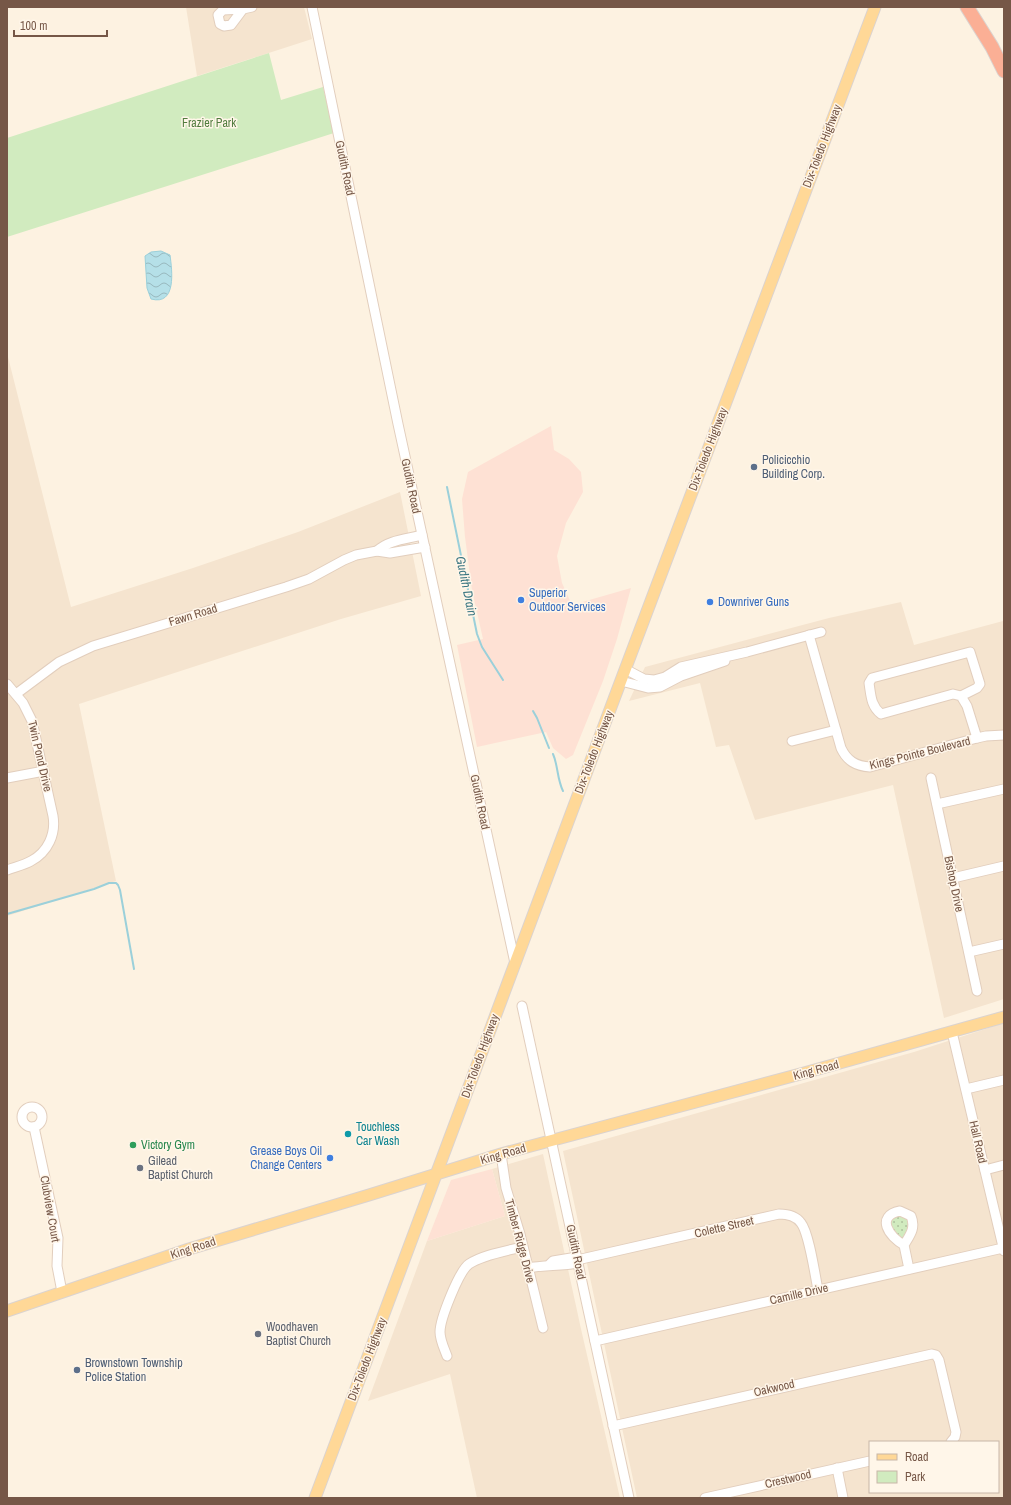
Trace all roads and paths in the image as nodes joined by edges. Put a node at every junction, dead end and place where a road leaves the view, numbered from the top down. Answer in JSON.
{"nodes":[{"id":1,"x":252,"y":7,"type":"edge"},
{"id":2,"x":312,"y":7,"type":"edge"},
{"id":3,"x":875,"y":7,"type":"edge"},
{"id":4,"x":967,"y":7,"type":"edge"},
{"id":5,"x":243,"y":9,"type":"dead end"},
{"id":6,"x":1004,"y":71,"type":"edge"},
{"id":7,"x":422,"y":535,"type":"junction"},
{"id":8,"x":425,"y":547,"type":"junction"},
{"id":9,"x":377,"y":551,"type":"junction"},
{"id":10,"x":821,"y":632,"type":"dead end"},
{"id":11,"x":809,"y":635,"type":"junction"},
{"id":12,"x":625,"y":669,"type":"junction"},
{"id":13,"x":680,"y":672,"type":"junction"},
{"id":14,"x":621,"y":681,"type":"junction"},
{"id":15,"x":7,"y":684,"type":"edge"},
{"id":16,"x":16,"y":694,"type":"junction"},
{"id":17,"x":961,"y":696,"type":"junction"},
{"id":18,"x":836,"y":730,"type":"junction"},
{"id":19,"x":1004,"y":735,"type":"edge"},
{"id":20,"x":977,"y":738,"type":"junction"},
{"id":21,"x":792,"y":741,"type":"dead end"},
{"id":22,"x":44,"y":771,"type":"junction"},
{"id":23,"x":7,"y":778,"type":"edge"},
{"id":24,"x":931,"y":778,"type":"dead end"},
{"id":25,"x":1004,"y":790,"type":"edge"},
{"id":26,"x":936,"y":804,"type":"junction"},
{"id":27,"x":1004,"y":866,"type":"edge"},
{"id":28,"x":7,"y":870,"type":"edge"},
{"id":29,"x":953,"y":878,"type":"junction"},
{"id":30,"x":1004,"y":944,"type":"edge"},
{"id":31,"x":969,"y":952,"type":"junction"},
{"id":32,"x":515,"y":963,"type":"junction"},
{"id":33,"x":977,"y":991,"type":"dead end"},
{"id":34,"x":522,"y":1006,"type":"dead end"},
{"id":35,"x":1004,"y":1016,"type":"edge"},
{"id":36,"x":952,"y":1032,"type":"junction"},
{"id":37,"x":1004,"y":1080,"type":"edge"},
{"id":38,"x":966,"y":1089,"type":"junction"},
{"id":39,"x":34,"y":1127,"type":"dead end"},
{"id":40,"x":552,"y":1140,"type":"junction"},
{"id":41,"x":501,"y":1154,"type":"junction"},
{"id":42,"x":1004,"y":1165,"type":"edge"},
{"id":43,"x":985,"y":1170,"type":"junction"},
{"id":44,"x":436,"y":1174,"type":"junction"},
{"id":45,"x":904,"y":1245,"type":"dead end"},
{"id":46,"x":522,"y":1246,"type":"junction"},
{"id":47,"x":1004,"y":1249,"type":"edge"},
{"id":48,"x":577,"y":1260,"type":"junction"},
{"id":49,"x":527,"y":1268,"type":"junction"},
{"id":50,"x":909,"y":1269,"type":"junction"},
{"id":51,"x":818,"y":1290,"type":"junction"},
{"id":52,"x":62,"y":1292,"type":"junction"},
{"id":53,"x":7,"y":1311,"type":"edge"},
{"id":54,"x":543,"y":1328,"type":"dead end"},
{"id":55,"x":595,"y":1341,"type":"junction"},
{"id":56,"x":447,"y":1356,"type":"dead end"},
{"id":57,"x":613,"y":1426,"type":"junction"},
{"id":58,"x":952,"y":1441,"type":"edge"},
{"id":59,"x":869,"y":1461,"type":"edge"},
{"id":60,"x":837,"y":1468,"type":"junction"},
{"id":61,"x":315,"y":1498,"type":"edge"},
{"id":62,"x":629,"y":1498,"type":"edge"},
{"id":63,"x":705,"y":1498,"type":"edge"},
{"id":64,"x":843,"y":1498,"type":"edge"}],
"edges":[{"from":1,"to":5,"type":"street"},
{"from":2,"to":7,"type":"street","name":"Gudith Road"},
{"from":3,"to":12,"type":"main road","name":"Dix-Toledo Highway"},
{"from":4,"to":6,"type":"highway"},
{"from":7,"to":8,"type":"street","name":"Gudith Road"},
{"from":7,"to":9,"type":"street","name":"Fawn Road"},
{"from":8,"to":9,"type":"street","name":"Fawn Road"},
{"from":8,"to":32,"type":"street","name":"Gudith Road"},
{"from":9,"to":16,"type":"street","name":"Fawn Road"},
{"from":10,"to":11,"type":"street"},
{"from":11,"to":13,"type":"street"},
{"from":11,"to":18,"type":"street","name":"Kings Pointe Boulevard"},
{"from":12,"to":13,"type":"street"},
{"from":12,"to":14,"type":"main road","name":"Dix-Toledo Highway"},
{"from":13,"to":14,"type":"street"},
{"from":14,"to":32,"type":"main road","name":"Dix-Toledo Highway"},
{"from":15,"to":16,"type":"street","name":"Twin Pond Drive"},
{"from":16,"to":22,"type":"street","name":"Twin Pond Drive"},
{"from":17,"to":17,"type":"street"},
{"from":17,"to":20,"type":"street","name":"Kings Pointe Boulevard"},
{"from":18,"to":20,"type":"street","name":"Kings Pointe Boulevard"},
{"from":18,"to":21,"type":"street"},
{"from":19,"to":20,"type":"street","name":"Kings Pointe Boulevard"},
{"from":22,"to":23,"type":"street"},
{"from":22,"to":28,"type":"street","name":"Twin Pond Drive"},
{"from":24,"to":26,"type":"street","name":"Bishop Drive"},
{"from":25,"to":26,"type":"street"},
{"from":26,"to":29,"type":"street","name":"Bishop Drive"},
{"from":27,"to":29,"type":"street"},
{"from":29,"to":31,"type":"street","name":"Bishop Drive"},
{"from":30,"to":31,"type":"street"},
{"from":31,"to":33,"type":"street","name":"Bishop Drive"},
{"from":32,"to":44,"type":"main road","name":"Dix-Toledo Highway"},
{"from":34,"to":40,"type":"street","name":"Gudith Road"},
{"from":35,"to":36,"type":"main road","name":"King Road"},
{"from":36,"to":38,"type":"street","name":"Hall Road"},
{"from":36,"to":40,"type":"main road","name":"King Road"},
{"from":37,"to":38,"type":"street"},
{"from":38,"to":43,"type":"street","name":"Hall Road"},
{"from":39,"to":52,"type":"street","name":"Clubview Court"},
{"from":40,"to":41,"type":"main road","name":"King Road"},
{"from":40,"to":48,"type":"street","name":"Gudith Road"},
{"from":41,"to":44,"type":"main road","name":"King Road"},
{"from":41,"to":46,"type":"street","name":"Timber Ridge Drive"},
{"from":42,"to":43,"type":"street"},
{"from":43,"to":47,"type":"street","name":"Hall Road"},
{"from":44,"to":52,"type":"main road","name":"King Road"},
{"from":44,"to":61,"type":"main road","name":"Dix-Toledo Highway"},
{"from":45,"to":50,"type":"street"},
{"from":46,"to":49,"type":"street","name":"Timber Ridge Drive"},
{"from":46,"to":56,"type":"street"},
{"from":47,"to":50,"type":"street","name":"Camille Drive"},
{"from":48,"to":49,"type":"street","name":"Colette Street"},
{"from":48,"to":51,"type":"street","name":"Colette Street"},
{"from":48,"to":55,"type":"street","name":"Gudith Road"},
{"from":49,"to":54,"type":"street","name":"Timber Ridge Drive"},
{"from":50,"to":51,"type":"street","name":"Camille Drive"},
{"from":51,"to":55,"type":"street","name":"Camille Drive"},
{"from":52,"to":53,"type":"main road","name":"King Road"},
{"from":55,"to":57,"type":"street","name":"Gudith Road"},
{"from":57,"to":58,"type":"street","name":"Oakwood"},
{"from":57,"to":62,"type":"street","name":"Gudith Road"},
{"from":59,"to":60,"type":"street","name":"Crestwood"},
{"from":60,"to":63,"type":"street","name":"Crestwood"},
{"from":60,"to":64,"type":"street"}]}
